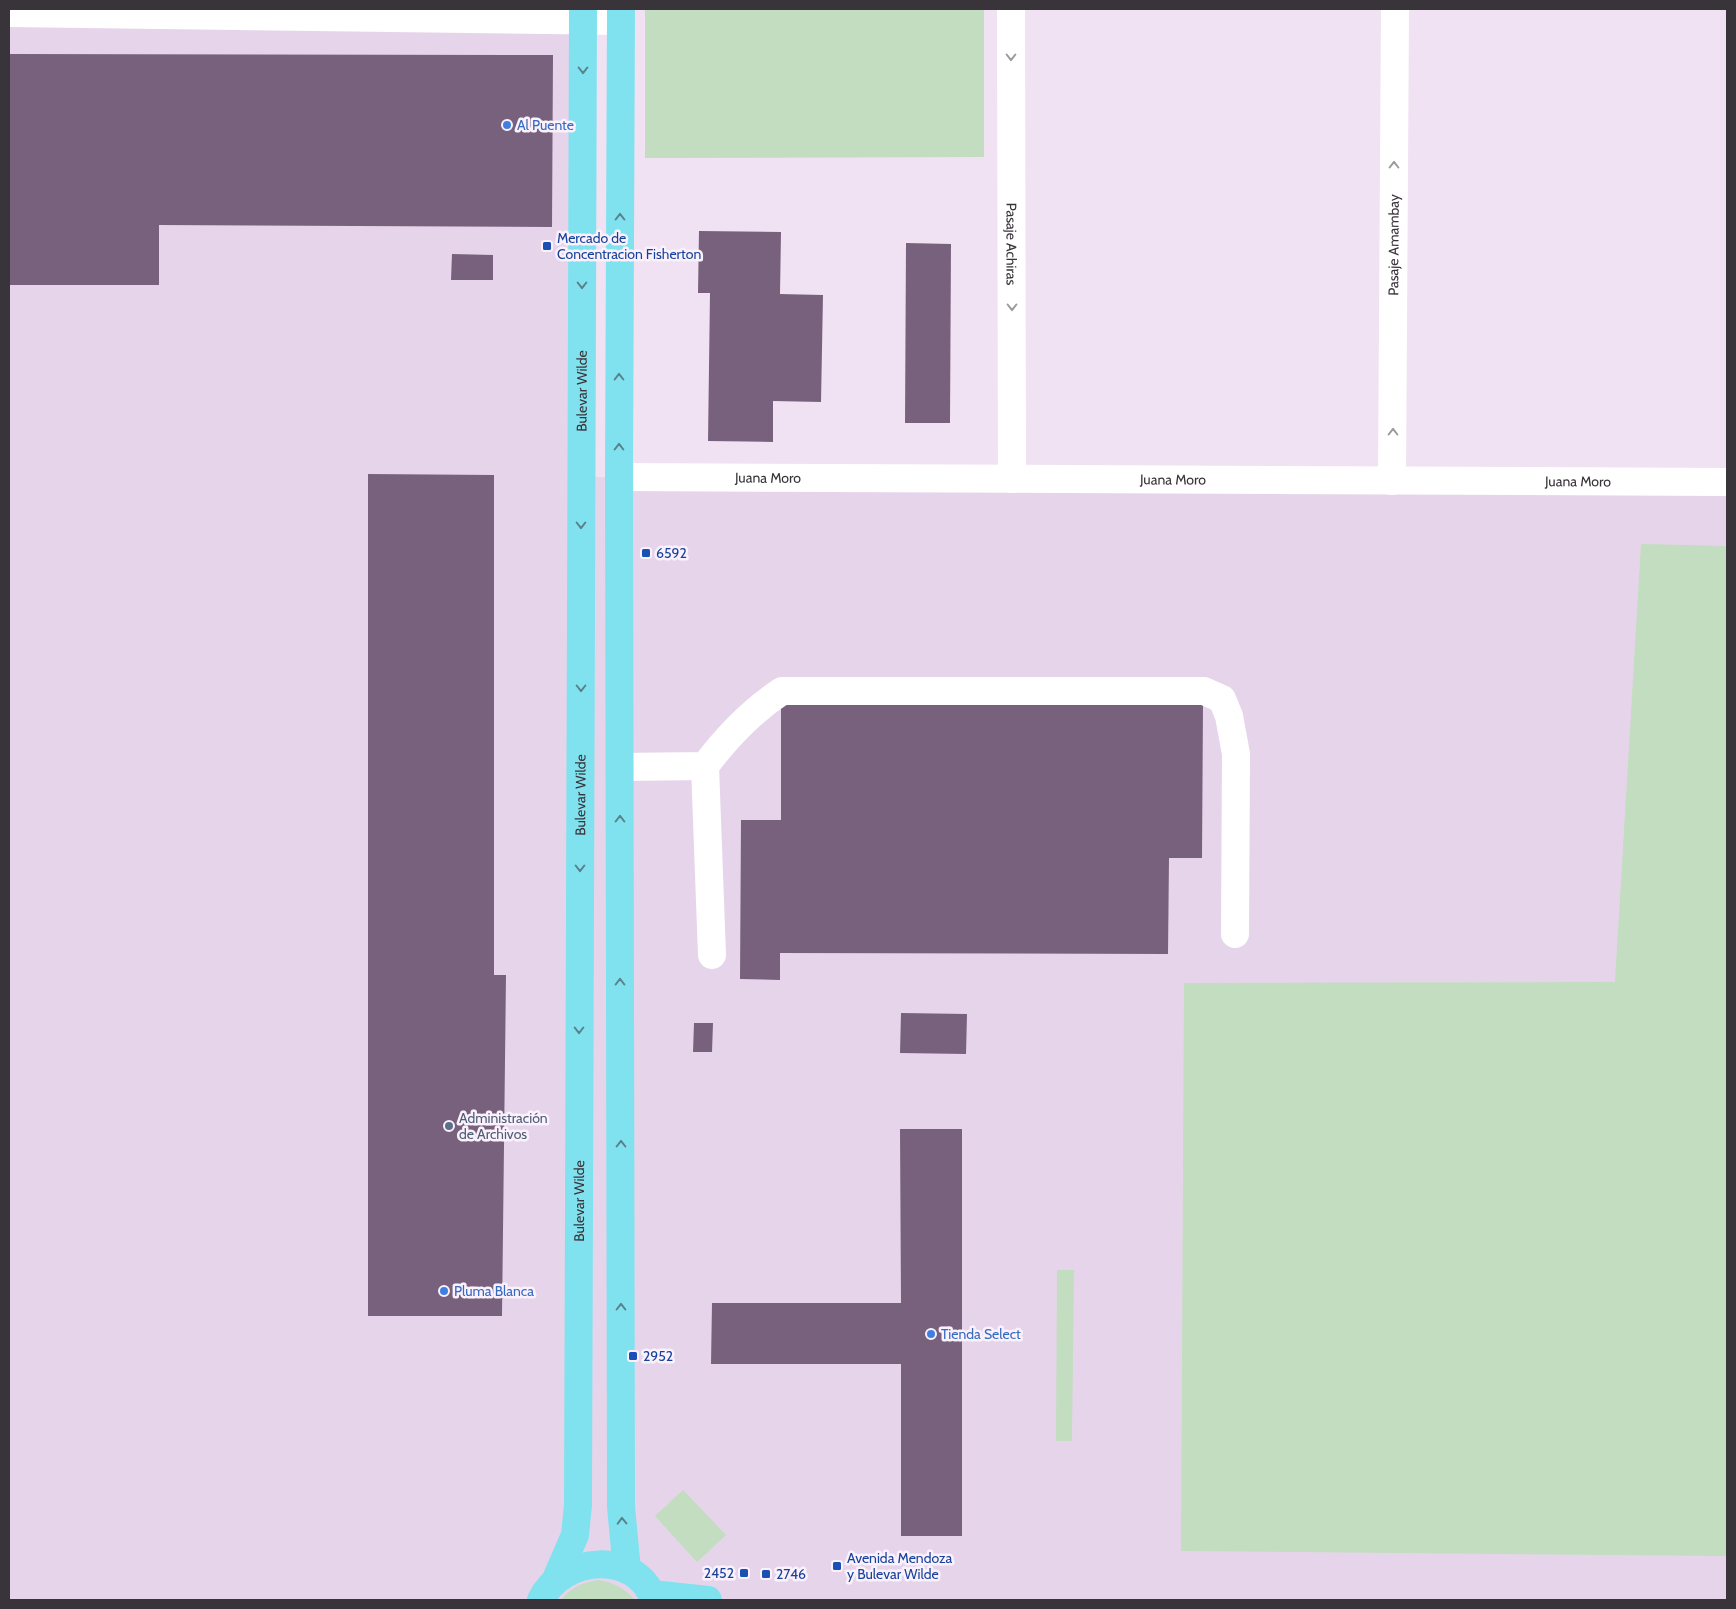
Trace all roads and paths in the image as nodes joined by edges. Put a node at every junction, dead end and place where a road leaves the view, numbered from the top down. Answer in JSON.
{"nodes":[{"id":1,"x":1011,"y":9,"type":"edge"},
{"id":2,"x":1395,"y":9,"type":"edge"},
{"id":3,"x":9,"y":13,"type":"edge"},
{"id":4,"x":583,"y":15,"type":"edge"},
{"id":5,"x":621,"y":15,"type":"edge"},
{"id":6,"x":618,"y":477,"type":"junction"},
{"id":7,"x":1012,"y":478,"type":"junction"},
{"id":8,"x":1392,"y":481,"type":"junction"},
{"id":9,"x":1727,"y":482,"type":"edge"},
{"id":10,"x":705,"y":766,"type":"junction"},
{"id":11,"x":620,"y":767,"type":"junction"},
{"id":12,"x":1235,"y":934,"type":"dead end"},
{"id":13,"x":712,"y":955,"type":"dead end"},
{"id":14,"x":627,"y":1570,"type":"junction"},
{"id":15,"x":541,"y":1592,"type":"edge"},
{"id":16,"x":653,"y":1597,"type":"edge"},
{"id":17,"x":708,"y":1600,"type":"edge"}],
"edges":[{"from":1,"to":7,"type":"street","name":"Pasaje Achiras","one_way":true},
{"from":8,"to":2,"type":"street","name":"Pasaje Amambay","one_way":true},
{"from":3,"to":4,"type":"street"},
{"from":4,"to":5,"type":"street"},
{"from":4,"to":15,"type":"main road","name":"Bulevar Wilde","one_way":true},
{"from":6,"to":5,"type":"main road","one_way":true},
{"from":6,"to":7,"type":"street","name":"Juana Moro"},
{"from":6,"to":11,"type":"main road"},
{"from":7,"to":8,"type":"street","name":"Juana Moro"},
{"from":8,"to":9,"type":"street","name":"Juana Moro"},
{"from":10,"to":11,"type":"street"},
{"from":10,"to":12,"type":"street"},
{"from":10,"to":13,"type":"street"},
{"from":14,"to":11,"type":"main road","one_way":true},
{"from":14,"to":15,"type":"main road"},
{"from":14,"to":16,"type":"main road"},
{"from":16,"to":17,"type":"main road"}]}
